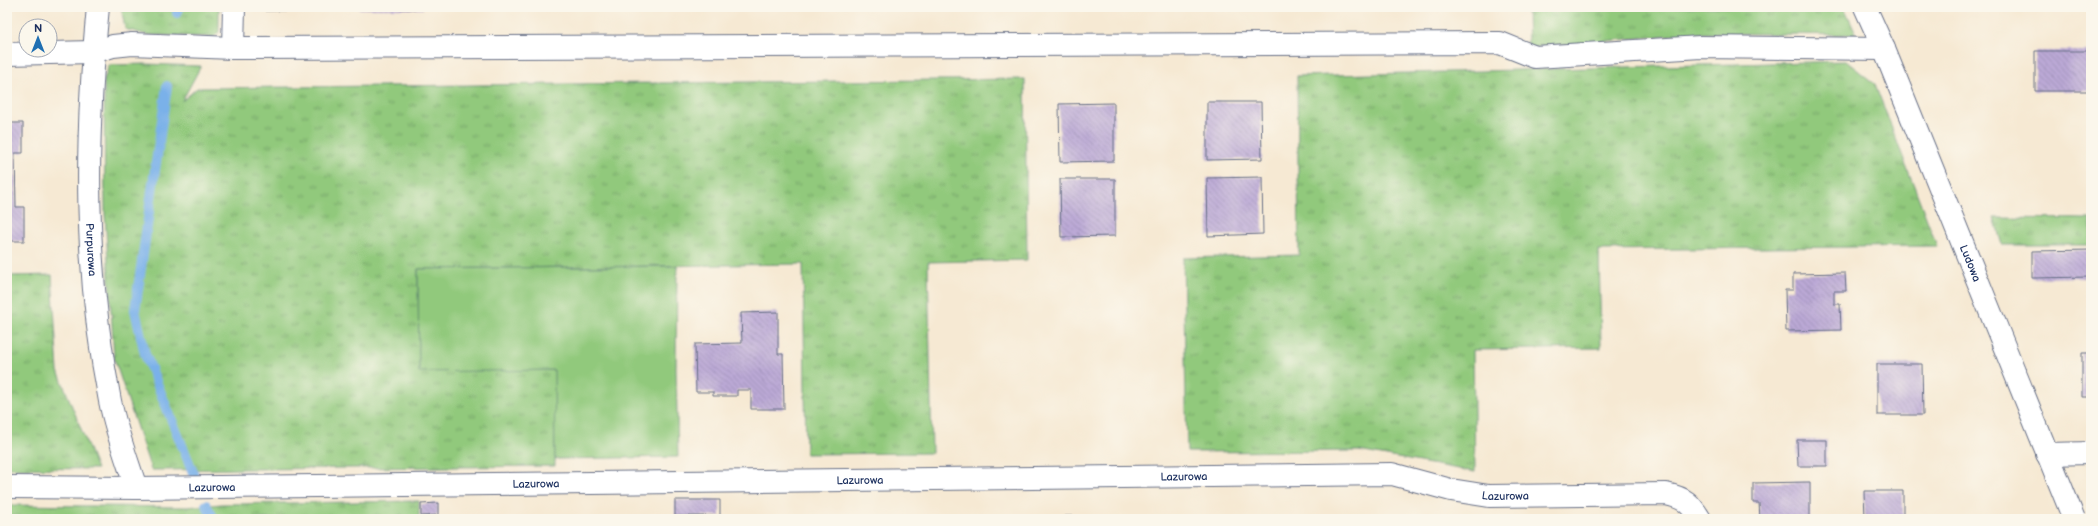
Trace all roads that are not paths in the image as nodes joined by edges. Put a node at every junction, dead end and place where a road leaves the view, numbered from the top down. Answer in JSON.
{"nodes":[{"id":1,"x":98,"y":7,"type":"edge"},
{"id":2,"x":234,"y":7,"type":"edge"},
{"id":3,"x":1865,"y":7,"type":"edge"},
{"id":4,"x":233,"y":48,"type":"junction"},
{"id":5,"x":1884,"y":49,"type":"junction"},
{"id":6,"x":93,"y":52,"type":"junction"},
{"id":7,"x":7,"y":54,"type":"edge"},
{"id":8,"x":2091,"y":453,"type":"edge"},
{"id":9,"x":2047,"y":454,"type":"junction"},
{"id":10,"x":7,"y":487,"type":"edge"},
{"id":11,"x":136,"y":488,"type":"junction"},
{"id":12,"x":1700,"y":519,"type":"edge"},
{"id":13,"x":2074,"y":519,"type":"edge"}],
"edges":[{"from":1,"to":6,"type":"street","name":"Purpurowa"},
{"from":2,"to":4,"type":"street"},
{"from":3,"to":5,"type":"street","name":"Ludowa"},
{"from":4,"to":5,"type":"street"},
{"from":4,"to":6,"type":"street"},
{"from":5,"to":9,"type":"street","name":"Ludowa"},
{"from":6,"to":7,"type":"street"},
{"from":6,"to":11,"type":"street","name":"Purpurowa"},
{"from":8,"to":9,"type":"street"},
{"from":9,"to":13,"type":"street","name":"Ludowa"},
{"from":10,"to":11,"type":"street","name":"Lazurowa"},
{"from":11,"to":12,"type":"street","name":"Lazurowa"}]}
